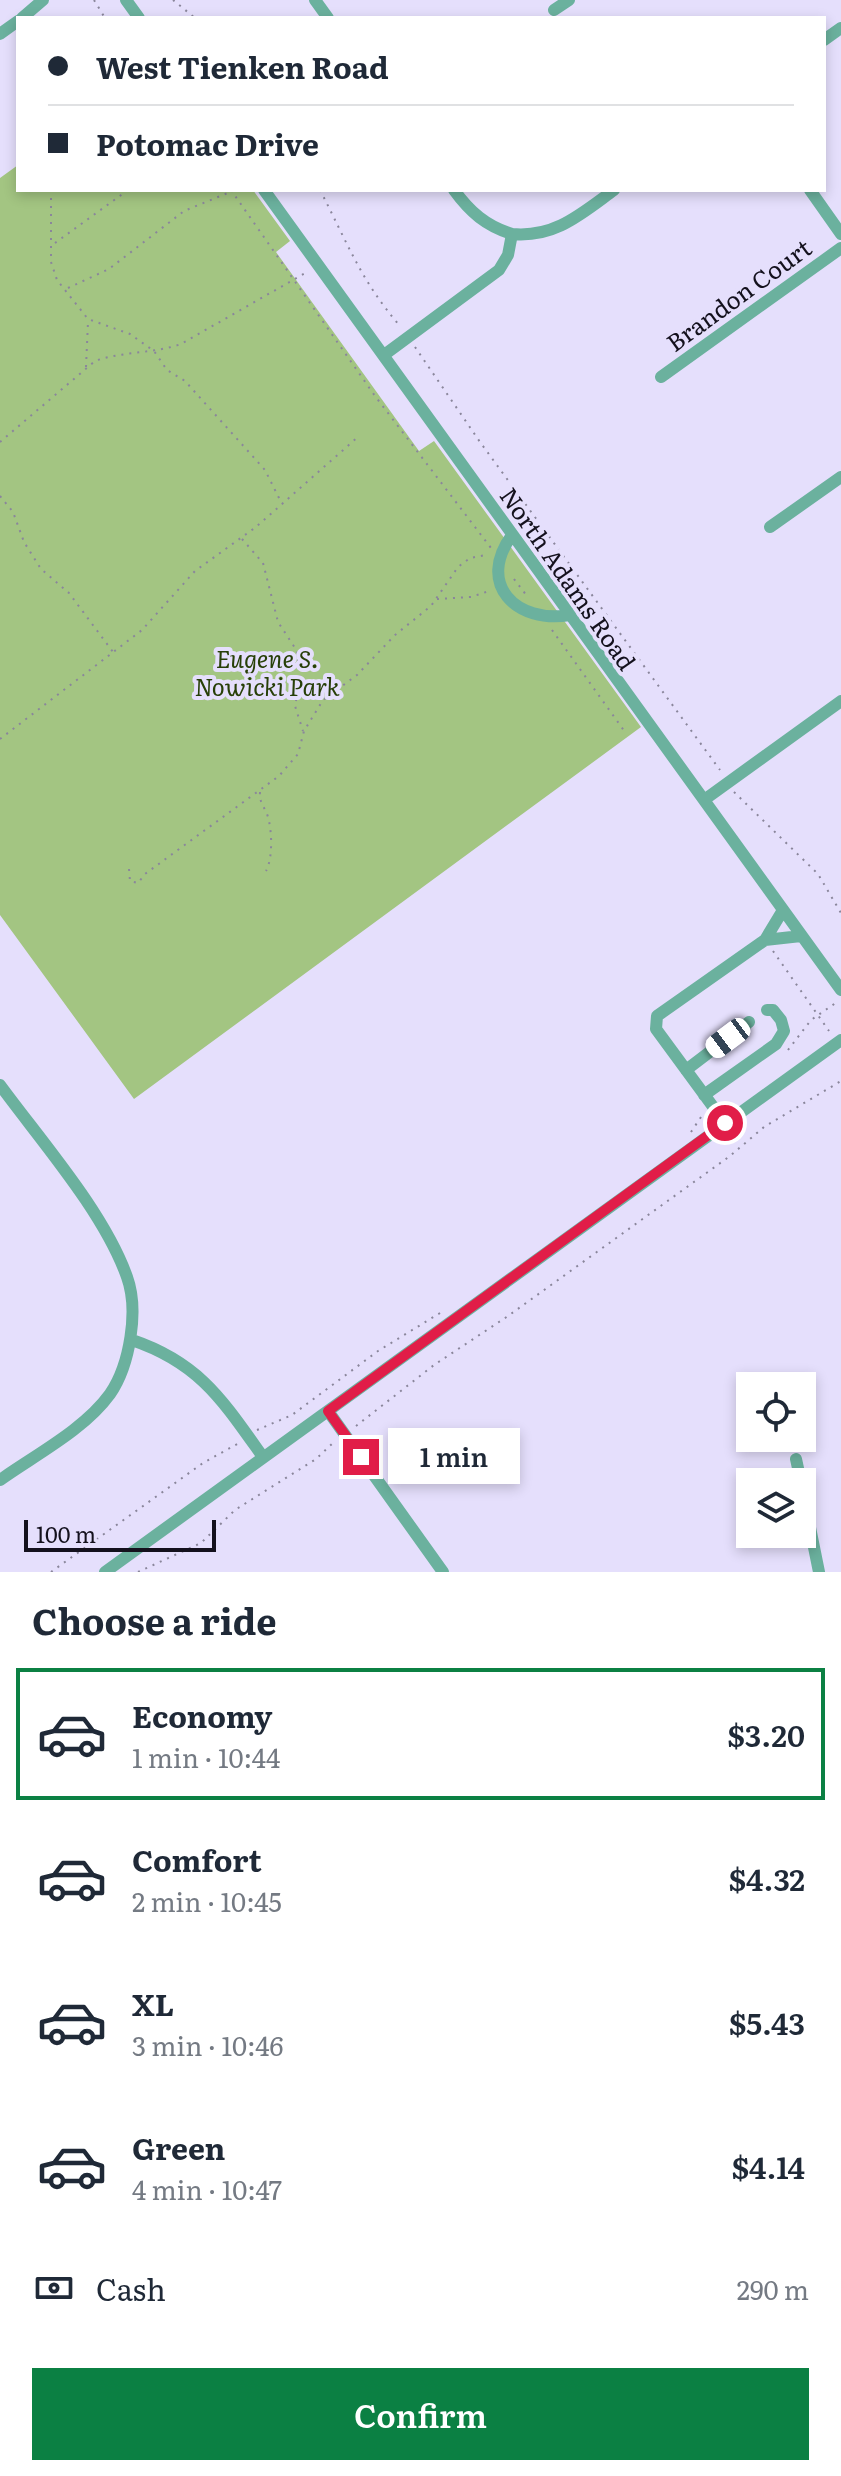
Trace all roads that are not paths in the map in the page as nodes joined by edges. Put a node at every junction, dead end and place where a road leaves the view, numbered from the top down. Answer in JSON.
{"nodes":[{"id":1,"x":43,"y":0,"type":"edge"},
{"id":2,"x":569,"y":0,"type":"edge"},
{"id":3,"x":554,"y":10,"type":"dead end"},
{"id":4,"x":25,"y":16,"type":"edge"},
{"id":5,"x":265,"y":192,"type":"edge"},
{"id":6,"x":455,"y":192,"type":"edge"},
{"id":7,"x":611,"y":192,"type":"edge"},
{"id":8,"x":811,"y":192,"type":"edge"},
{"id":9,"x":512,"y":234,"type":"junction"},
{"id":10,"x":841,"y":234,"type":"edge"},
{"id":11,"x":841,"y":248,"type":"edge"},
{"id":12,"x":384,"y":355,"type":"junction"},
{"id":13,"x":661,"y":377,"type":"dead end"},
{"id":14,"x":841,"y":477,"type":"edge"},
{"id":15,"x":770,"y":527,"type":"dead end"},
{"id":16,"x":512,"y":535,"type":"junction"},
{"id":17,"x":570,"y":615,"type":"junction"},
{"id":18,"x":841,"y":701,"type":"edge"},
{"id":19,"x":704,"y":800,"type":"junction"},
{"id":20,"x":783,"y":910,"type":"junction"},
{"id":21,"x":801,"y":936,"type":"junction"},
{"id":22,"x":765,"y":940,"type":"junction"},
{"id":23,"x":841,"y":990,"type":"edge"},
{"id":24,"x":767,"y":1010,"type":"dead end"},
{"id":25,"x":749,"y":1022,"type":"dead end"},
{"id":26,"x":841,"y":1040,"type":"edge"},
{"id":27,"x":686,"y":1070,"type":"junction"},
{"id":28,"x":0,"y":1085,"type":"edge"},
{"id":29,"x":708,"y":1101,"type":"junction"},
{"id":30,"x":725,"y":1123,"type":"junction"},
{"id":31,"x":132,"y":1340,"type":"junction"},
{"id":32,"x":328,"y":1411,"type":"junction"},
{"id":33,"x":263,"y":1457,"type":"junction"},
{"id":34,"x":796,"y":1459,"type":"dead end"},
{"id":35,"x":798,"y":1468,"type":"edge"},
{"id":36,"x":0,"y":1480,"type":"edge"},
{"id":37,"x":814,"y":1548,"type":"edge"},
{"id":38,"x":105,"y":1572,"type":"edge"},
{"id":39,"x":443,"y":1572,"type":"edge"},
{"id":40,"x":819,"y":1572,"type":"edge"}],
"edges":[{"from":1,"to":4,"type":"street"},
{"from":2,"to":3,"type":"street"},
{"from":5,"to":12,"type":"street","name":"North Adams Road"},
{"from":6,"to":9,"type":"street"},
{"from":7,"to":9,"type":"street"},
{"from":8,"to":10,"type":"street"},
{"from":9,"to":12,"type":"street"},
{"from":11,"to":13,"type":"street","name":"Brandon Court"},
{"from":12,"to":16,"type":"street","name":"North Adams Road"},
{"from":14,"to":15,"type":"street"},
{"from":16,"to":17,"type":"street","name":"North Adams Road"},
{"from":16,"to":17,"type":"street"},
{"from":17,"to":19,"type":"street","name":"North Adams Road"},
{"from":18,"to":19,"type":"street"},
{"from":19,"to":20,"type":"street","name":"North Adams Road"},
{"from":20,"to":21,"type":"street","name":"North Adams Road"},
{"from":20,"to":22,"type":"street"},
{"from":21,"to":22,"type":"street"},
{"from":21,"to":23,"type":"street","name":"North Adams Road"},
{"from":22,"to":27,"type":"street"},
{"from":24,"to":29,"type":"street"},
{"from":25,"to":27,"type":"street"},
{"from":26,"to":30,"type":"street"},
{"from":27,"to":29,"type":"street"},
{"from":28,"to":31,"type":"street"},
{"from":29,"to":30,"type":"street"},
{"from":30,"to":32,"type":"street"},
{"from":31,"to":33,"type":"street"},
{"from":31,"to":36,"type":"street"},
{"from":32,"to":33,"type":"street"},
{"from":32,"to":39,"type":"street"},
{"from":33,"to":38,"type":"street"},
{"from":34,"to":35,"type":"street"},
{"from":37,"to":40,"type":"street"}]}
